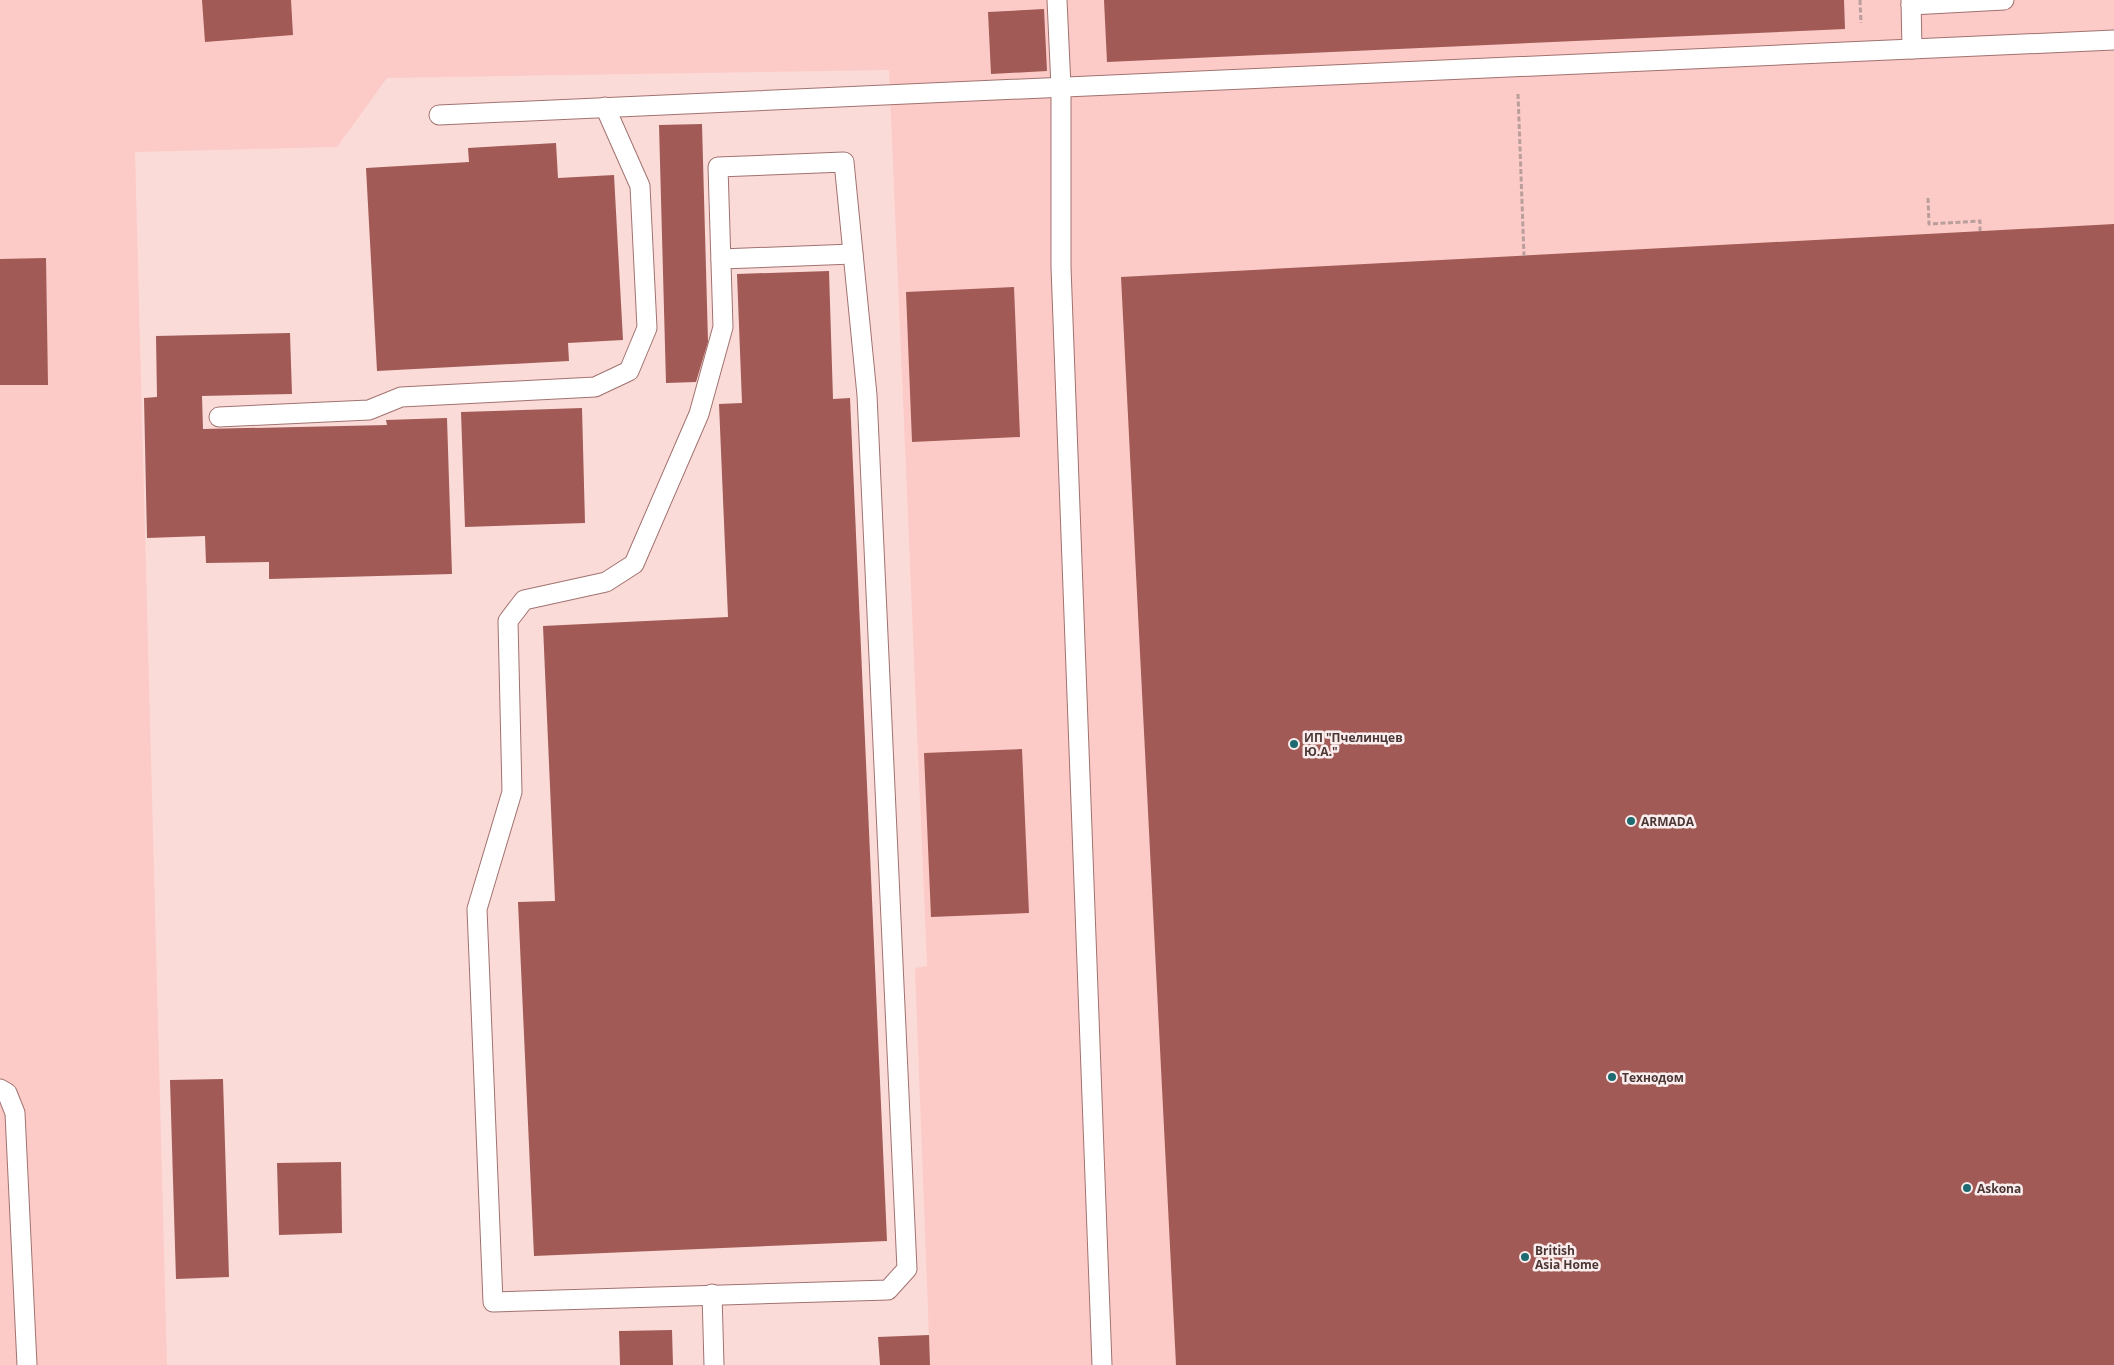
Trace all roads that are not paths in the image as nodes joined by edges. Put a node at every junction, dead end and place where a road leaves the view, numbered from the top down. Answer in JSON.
{"nodes":[{"id":1,"x":1057,"y":0,"type":"edge"},
{"id":2,"x":2004,"y":0,"type":"edge"},
{"id":3,"x":1911,"y":3,"type":"edge"},
{"id":4,"x":2114,"y":40,"type":"edge"},
{"id":5,"x":1912,"y":49,"type":"junction"},
{"id":6,"x":1061,"y":87,"type":"junction"},
{"id":7,"x":606,"y":107,"type":"junction"},
{"id":8,"x":439,"y":114,"type":"dead end"},
{"id":9,"x":853,"y":254,"type":"junction"},
{"id":10,"x":721,"y":259,"type":"junction"},
{"id":11,"x":219,"y":417,"type":"dead end"},
{"id":12,"x":0,"y":1090,"type":"edge"},
{"id":13,"x":712,"y":1294,"type":"junction"},
{"id":14,"x":27,"y":1365,"type":"edge"},
{"id":15,"x":714,"y":1365,"type":"edge"},
{"id":16,"x":1102,"y":1365,"type":"edge"}],
"edges":[{"from":1,"to":6,"type":"lane"},
{"from":2,"to":3,"type":"lane"},
{"from":3,"to":5,"type":"lane"},
{"from":4,"to":5,"type":"lane"},
{"from":5,"to":6,"type":"lane"},
{"from":6,"to":7,"type":"lane"},
{"from":6,"to":16,"type":"lane"},
{"from":7,"to":8,"type":"lane"},
{"from":7,"to":11,"type":"lane"},
{"from":9,"to":10,"type":"lane"},
{"from":9,"to":10,"type":"lane"},
{"from":9,"to":13,"type":"lane"},
{"from":10,"to":13,"type":"lane"},
{"from":12,"to":14,"type":"lane"},
{"from":13,"to":15,"type":"lane"}]}
